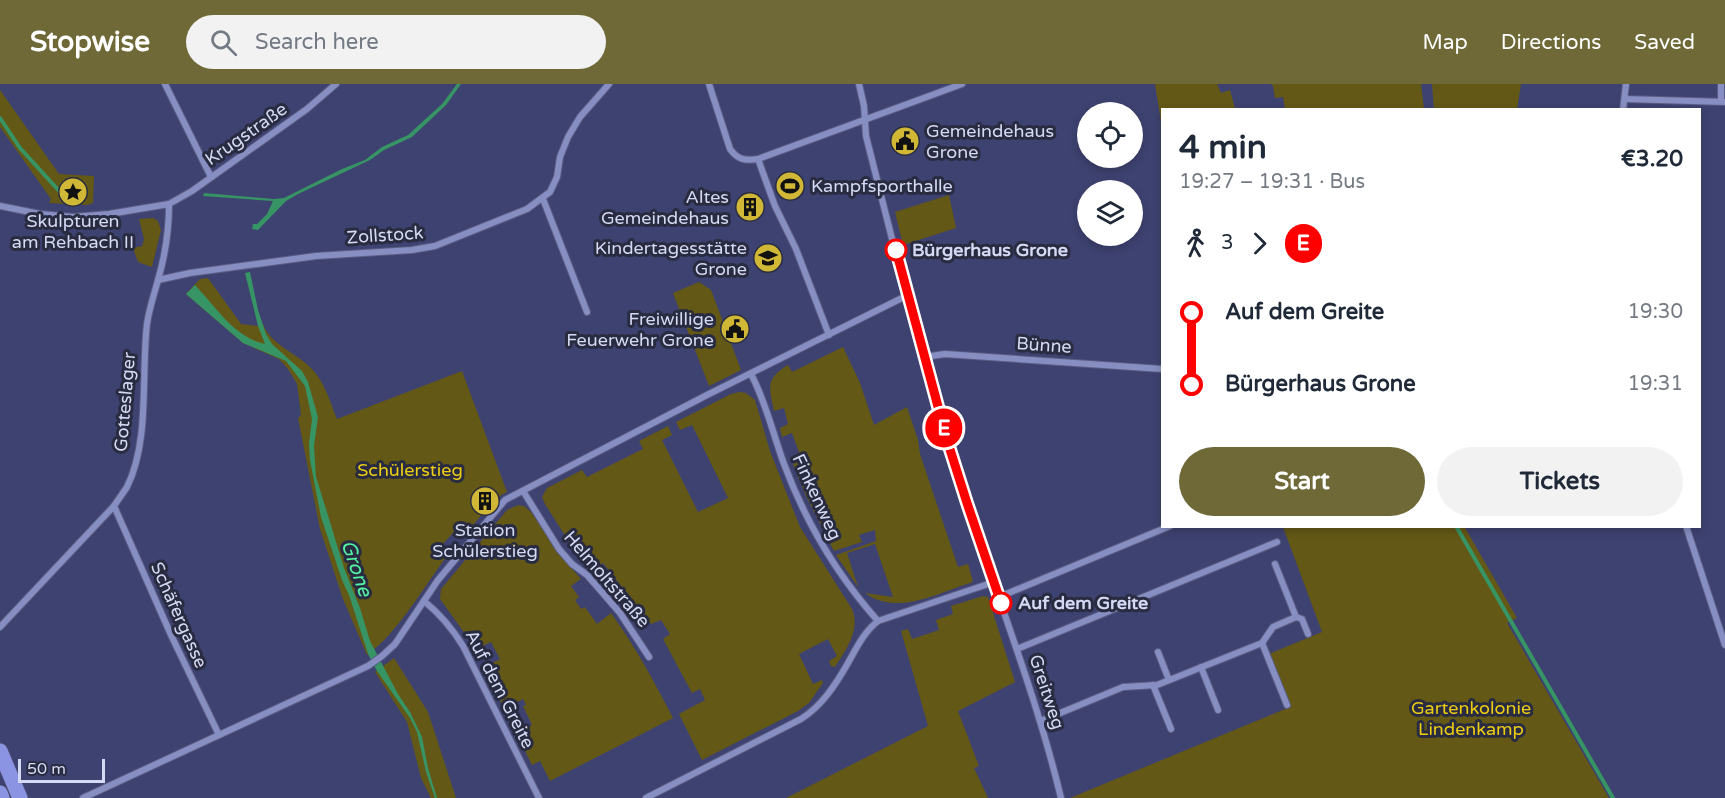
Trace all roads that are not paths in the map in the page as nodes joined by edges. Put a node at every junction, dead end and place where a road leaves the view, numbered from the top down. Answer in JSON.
{"nodes":[{"id":1,"x":165,"y":84,"type":"edge"},
{"id":2,"x":336,"y":84,"type":"edge"},
{"id":3,"x":609,"y":84,"type":"edge"},
{"id":4,"x":709,"y":84,"type":"edge"},
{"id":5,"x":860,"y":84,"type":"edge"},
{"id":6,"x":962,"y":84,"type":"edge"},
{"id":7,"x":1626,"y":84,"type":"edge"},
{"id":8,"x":1721,"y":84,"type":"edge"},
{"id":9,"x":1625,"y":99,"type":"junction"},
{"id":10,"x":1723,"y":102,"type":"edge"},
{"id":11,"x":1623,"y":108,"type":"edge"},
{"id":12,"x":865,"y":121,"type":"junction"},
{"id":13,"x":758,"y":159,"type":"junction"},
{"id":14,"x":211,"y":177,"type":"junction"},
{"id":15,"x":543,"y":199,"type":"junction"},
{"id":16,"x":169,"y":204,"type":"junction"},
{"id":17,"x":0,"y":206,"type":"edge"},
{"id":18,"x":158,"y":280,"type":"junction"},
{"id":19,"x":908,"y":295,"type":"junction"},
{"id":20,"x":587,"y":312,"type":"dead end"},
{"id":21,"x":829,"y":334,"type":"junction"},
{"id":22,"x":924,"y":357,"type":"junction"},
{"id":23,"x":1161,"y":369,"type":"edge"},
{"id":24,"x":751,"y":374,"type":"junction"},
{"id":25,"x":523,"y":491,"type":"junction"},
{"id":26,"x":114,"y":506,"type":"junction"},
{"id":27,"x":1165,"y":528,"type":"edge"},
{"id":28,"x":1687,"y":528,"type":"edge"},
{"id":29,"x":1277,"y":542,"type":"dead end"},
{"id":30,"x":1275,"y":564,"type":"dead end"},
{"id":31,"x":994,"y":582,"type":"junction"},
{"id":32,"x":999,"y":597,"type":"junction"},
{"id":33,"x":424,"y":601,"type":"junction"},
{"id":34,"x":1296,"y":617,"type":"junction"},
{"id":35,"x":878,"y":621,"type":"junction"},
{"id":36,"x":0,"y":627,"type":"edge"},
{"id":37,"x":1308,"y":634,"type":"dead end"},
{"id":38,"x":1262,"y":643,"type":"junction"},
{"id":39,"x":1725,"y":645,"type":"edge"},
{"id":40,"x":1017,"y":649,"type":"junction"},
{"id":41,"x":1158,"y":652,"type":"dead end"},
{"id":42,"x":650,"y":657,"type":"dead end"},
{"id":43,"x":1201,"y":667,"type":"junction"},
{"id":44,"x":1169,"y":680,"type":"junction"},
{"id":45,"x":1153,"y":685,"type":"junction"},
{"id":46,"x":1287,"y":705,"type":"dead end"},
{"id":47,"x":1218,"y":710,"type":"dead end"},
{"id":48,"x":1041,"y":721,"type":"junction"},
{"id":49,"x":1171,"y":729,"type":"dead end"},
{"id":50,"x":219,"y":735,"type":"junction"},
{"id":51,"x":0,"y":751,"type":"edge"},
{"id":52,"x":0,"y":793,"type":"edge"},
{"id":53,"x":2,"y":798,"type":"edge"},
{"id":54,"x":20,"y":798,"type":"edge"},
{"id":55,"x":83,"y":798,"type":"edge"},
{"id":56,"x":539,"y":798,"type":"edge"},
{"id":57,"x":646,"y":798,"type":"edge"},
{"id":58,"x":1061,"y":798,"type":"edge"}],
"edges":[{"from":1,"to":14,"type":"street"},
{"from":2,"to":14,"type":"street","name":"Krugstraße"},
{"from":3,"to":15,"type":"street"},
{"from":4,"to":13,"type":"street"},
{"from":5,"to":12,"type":"street","name":"Greitweg"},
{"from":6,"to":12,"type":"street"},
{"from":7,"to":9,"type":"street"},
{"from":8,"to":10,"type":"street"},
{"from":9,"to":10,"type":"street"},
{"from":9,"to":11,"type":"street"},
{"from":12,"to":13,"type":"street"},
{"from":12,"to":19,"type":"street","name":"Greitweg"},
{"from":13,"to":21,"type":"street"},
{"from":14,"to":16,"type":"street","name":"Krugstraße"},
{"from":15,"to":18,"type":"street","name":"Zollstock"},
{"from":15,"to":20,"type":"street"},
{"from":16,"to":17,"type":"street"},
{"from":16,"to":18,"type":"street","name":"Gotteslager"},
{"from":18,"to":26,"type":"street","name":"Gotteslager"},
{"from":19,"to":21,"type":"street"},
{"from":19,"to":22,"type":"street","name":"Greitweg"},
{"from":21,"to":24,"type":"street"},
{"from":22,"to":23,"type":"street","name":"Bünne"},
{"from":22,"to":31,"type":"street","name":"Greitweg"},
{"from":24,"to":25,"type":"street"},
{"from":24,"to":35,"type":"street","name":"Finkenweg"},
{"from":25,"to":33,"type":"street"},
{"from":25,"to":42,"type":"street","name":"Helmoltstraße"},
{"from":26,"to":36,"type":"street","name":"Gotteslager"},
{"from":26,"to":50,"type":"street","name":"Schäfergasse"},
{"from":27,"to":32,"type":"street"},
{"from":28,"to":39,"type":"street"},
{"from":29,"to":40,"type":"street"},
{"from":30,"to":34,"type":"street"},
{"from":31,"to":32,"type":"street","name":"Greitweg"},
{"from":31,"to":35,"type":"street"},
{"from":32,"to":40,"type":"street","name":"Greitweg"},
{"from":33,"to":50,"type":"street"},
{"from":33,"to":56,"type":"street","name":"Auf dem Greite"},
{"from":34,"to":37,"type":"street"},
{"from":34,"to":38,"type":"street"},
{"from":35,"to":57,"type":"street"},
{"from":38,"to":43,"type":"street"},
{"from":38,"to":46,"type":"street"},
{"from":40,"to":48,"type":"street","name":"Greitweg"},
{"from":41,"to":44,"type":"street"},
{"from":43,"to":44,"type":"street"},
{"from":43,"to":47,"type":"street"},
{"from":44,"to":45,"type":"street"},
{"from":45,"to":48,"type":"street"},
{"from":45,"to":49,"type":"street"},
{"from":48,"to":58,"type":"street","name":"Greitweg"},
{"from":50,"to":55,"type":"street"},
{"from":51,"to":54,"type":"main road"},
{"from":52,"to":53,"type":"main road"}]}
